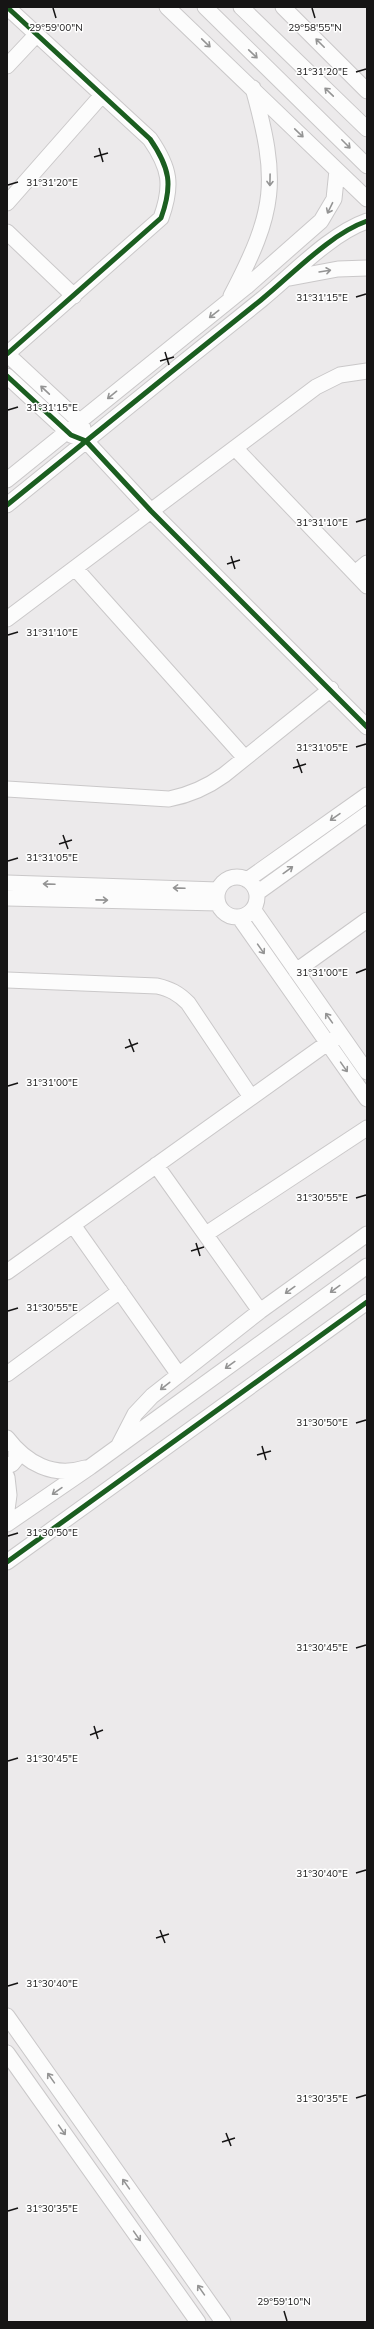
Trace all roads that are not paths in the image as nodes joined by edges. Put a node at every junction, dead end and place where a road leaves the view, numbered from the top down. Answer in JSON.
{"nodes":[{"id":1,"x":7,"y":7,"type":"edge"},
{"id":2,"x":167,"y":7,"type":"edge"},
{"id":3,"x":241,"y":7,"type":"edge"},
{"id":4,"x":283,"y":7,"type":"edge"},
{"id":5,"x":205,"y":8,"type":"edge"},
{"id":6,"x":189,"y":28,"type":"junction"},
{"id":7,"x":37,"y":34,"type":"junction"},
{"id":8,"x":7,"y":66,"type":"edge"},
{"id":9,"x":252,"y":87,"type":"junction"},
{"id":10,"x":367,"y":91,"type":"edge"},
{"id":11,"x":102,"y":95,"type":"junction"},
{"id":12,"x":367,"y":129,"type":"edge"},
{"id":13,"x":367,"y":166,"type":"edge"},
{"id":14,"x":337,"y":170,"type":"junction"},
{"id":15,"x":367,"y":199,"type":"edge"},
{"id":16,"x":7,"y":203,"type":"edge"},
{"id":17,"x":367,"y":221,"type":"edge"},
{"id":18,"x":7,"y":232,"type":"edge"},
{"id":19,"x":367,"y":268,"type":"edge"},
{"id":20,"x":287,"y":279,"type":"junction"},
{"id":21,"x":74,"y":296,"type":"junction"},
{"id":22,"x":228,"y":303,"type":"junction"},
{"id":23,"x":7,"y":354,"type":"edge"},
{"id":24,"x":367,"y":371,"type":"edge"},
{"id":25,"x":7,"y":376,"type":"edge"},
{"id":26,"x":79,"y":421,"type":"junction"},
{"id":27,"x":66,"y":431,"type":"junction"},
{"id":28,"x":86,"y":441,"type":"junction"},
{"id":29,"x":235,"y":448,"type":"junction"},
{"id":30,"x":7,"y":480,"type":"edge"},
{"id":31,"x":7,"y":505,"type":"edge"},
{"id":32,"x":151,"y":511,"type":"junction"},
{"id":33,"x":367,"y":563,"type":"edge"},
{"id":34,"x":75,"y":568,"type":"junction"},
{"id":35,"x":355,"y":573,"type":"junction"},
{"id":36,"x":367,"y":586,"type":"edge"},
{"id":37,"x":7,"y":619,"type":"edge"},
{"id":38,"x":331,"y":689,"type":"junction"},
{"id":39,"x":367,"y":727,"type":"edge"},
{"id":40,"x":245,"y":758,"type":"junction"},
{"id":41,"x":7,"y":789,"type":"edge"},
{"id":42,"x":367,"y":795,"type":"edge"},
{"id":43,"x":367,"y":814,"type":"edge"},
{"id":44,"x":247,"y":880,"type":"junction"},
{"id":45,"x":7,"y":882,"type":"edge"},
{"id":46,"x":256,"y":893,"type":"junction"},
{"id":47,"x":218,"y":896,"type":"junction"},
{"id":48,"x":7,"y":898,"type":"edge"},
{"id":49,"x":253,"y":909,"type":"junction"},
{"id":50,"x":239,"y":917,"type":"junction"},
{"id":51,"x":367,"y":920,"type":"edge"},
{"id":52,"x":296,"y":971,"type":"junction"},
{"id":53,"x":7,"y":980,"type":"edge"},
{"id":54,"x":340,"y":1034,"type":"junction"},
{"id":55,"x":327,"y":1043,"type":"junction"},
{"id":56,"x":367,"y":1072,"type":"edge"},
{"id":57,"x":251,"y":1097,"type":"junction"},
{"id":58,"x":367,"y":1099,"type":"edge"},
{"id":59,"x":367,"y":1128,"type":"edge"},
{"id":60,"x":156,"y":1165,"type":"junction"},
{"id":61,"x":73,"y":1225,"type":"junction"},
{"id":62,"x":206,"y":1234,"type":"junction"},
{"id":63,"x":367,"y":1234,"type":"edge"},
{"id":64,"x":367,"y":1266,"type":"edge"},
{"id":65,"x":8,"y":1270,"type":"edge"},
{"id":66,"x":120,"y":1291,"type":"junction"},
{"id":67,"x":367,"y":1302,"type":"edge"},
{"id":68,"x":260,"y":1311,"type":"junction"},
{"id":69,"x":7,"y":1374,"type":"edge"},
{"id":70,"x":179,"y":1375,"type":"junction"},
{"id":71,"x":11,"y":1443,"type":"edge"},
{"id":72,"x":118,"y":1447,"type":"junction"},
{"id":73,"x":7,"y":1466,"type":"edge"},
{"id":74,"x":90,"y":1467,"type":"junction"},
{"id":75,"x":7,"y":1477,"type":"edge"},
{"id":76,"x":7,"y":1510,"type":"edge"},
{"id":77,"x":7,"y":1524,"type":"edge"},
{"id":78,"x":7,"y":1562,"type":"edge"},
{"id":79,"x":7,"y":2016,"type":"edge"},
{"id":80,"x":7,"y":2053,"type":"edge"},
{"id":81,"x":198,"y":2322,"type":"edge"},
{"id":82,"x":223,"y":2322,"type":"edge"}],
"edges":[{"from":1,"to":7,"type":"street"},
{"from":2,"to":6,"type":"street"},
{"from":12,"to":3,"type":"street","one_way":true},
{"from":10,"to":4,"type":"street","one_way":true},
{"from":5,"to":6,"type":"street"},
{"from":5,"to":13,"type":"street","one_way":true},
{"from":6,"to":9,"type":"street","one_way":true},
{"from":7,"to":8,"type":"street"},
{"from":7,"to":11,"type":"street"},
{"from":9,"to":14,"type":"street","one_way":true},
{"from":9,"to":22,"type":"street","one_way":true},
{"from":11,"to":16,"type":"street"},
{"from":11,"to":21,"type":"street"},
{"from":14,"to":15,"type":"street"},
{"from":14,"to":22,"type":"street","one_way":true},
{"from":17,"to":20,"type":"street"},
{"from":18,"to":21,"type":"street"},
{"from":20,"to":19,"type":"street","one_way":true},
{"from":20,"to":28,"type":"street"},
{"from":21,"to":23,"type":"street"},
{"from":22,"to":26,"type":"street","one_way":true},
{"from":26,"to":23,"type":"street","one_way":true},
{"from":24,"to":29,"type":"street"},
{"from":25,"to":27,"type":"street"},
{"from":26,"to":27,"type":"street"},
{"from":26,"to":28,"type":"street"},
{"from":27,"to":28,"type":"street"},
{"from":27,"to":30,"type":"street"},
{"from":28,"to":31,"type":"street"},
{"from":28,"to":32,"type":"street"},
{"from":29,"to":32,"type":"street"},
{"from":29,"to":35,"type":"street"},
{"from":32,"to":34,"type":"street"},
{"from":32,"to":38,"type":"street"},
{"from":33,"to":35,"type":"street"},
{"from":34,"to":37,"type":"street"},
{"from":34,"to":40,"type":"street"},
{"from":35,"to":36,"type":"street"},
{"from":38,"to":39,"type":"street"},
{"from":38,"to":40,"type":"street"},
{"from":40,"to":41,"type":"street"},
{"from":42,"to":44,"type":"street","one_way":true},
{"from":46,"to":43,"type":"street","one_way":true},
{"from":44,"to":46,"type":"street"},
{"from":44,"to":47,"type":"street"},
{"from":47,"to":45,"type":"street","one_way":true},
{"from":46,"to":49,"type":"street"},
{"from":48,"to":47,"type":"street","one_way":true},
{"from":47,"to":50,"type":"street"},
{"from":49,"to":50,"type":"street"},
{"from":49,"to":52,"type":"street"},
{"from":50,"to":55,"type":"street","one_way":true},
{"from":51,"to":52,"type":"street"},
{"from":54,"to":52,"type":"street","one_way":true},
{"from":53,"to":57,"type":"street"},
{"from":54,"to":55,"type":"street"},
{"from":54,"to":56,"type":"street"},
{"from":55,"to":57,"type":"street"},
{"from":55,"to":58,"type":"street","one_way":true},
{"from":57,"to":60,"type":"street"},
{"from":59,"to":62,"type":"street"},
{"from":60,"to":61,"type":"street"},
{"from":60,"to":62,"type":"street"},
{"from":61,"to":65,"type":"street"},
{"from":61,"to":66,"type":"street"},
{"from":62,"to":68,"type":"street"},
{"from":63,"to":68,"type":"street","one_way":true},
{"from":64,"to":72,"type":"street","one_way":true},
{"from":66,"to":69,"type":"street"},
{"from":66,"to":70,"type":"street"},
{"from":67,"to":78,"type":"street"},
{"from":68,"to":70,"type":"street"},
{"from":70,"to":72,"type":"street","one_way":true},
{"from":71,"to":73,"type":"street"},
{"from":71,"to":74,"type":"street"},
{"from":72,"to":74,"type":"street"},
{"from":74,"to":77,"type":"street","one_way":true},
{"from":75,"to":76,"type":"street"},
{"from":82,"to":79,"type":"street","one_way":true},
{"from":80,"to":81,"type":"street","one_way":true}]}
